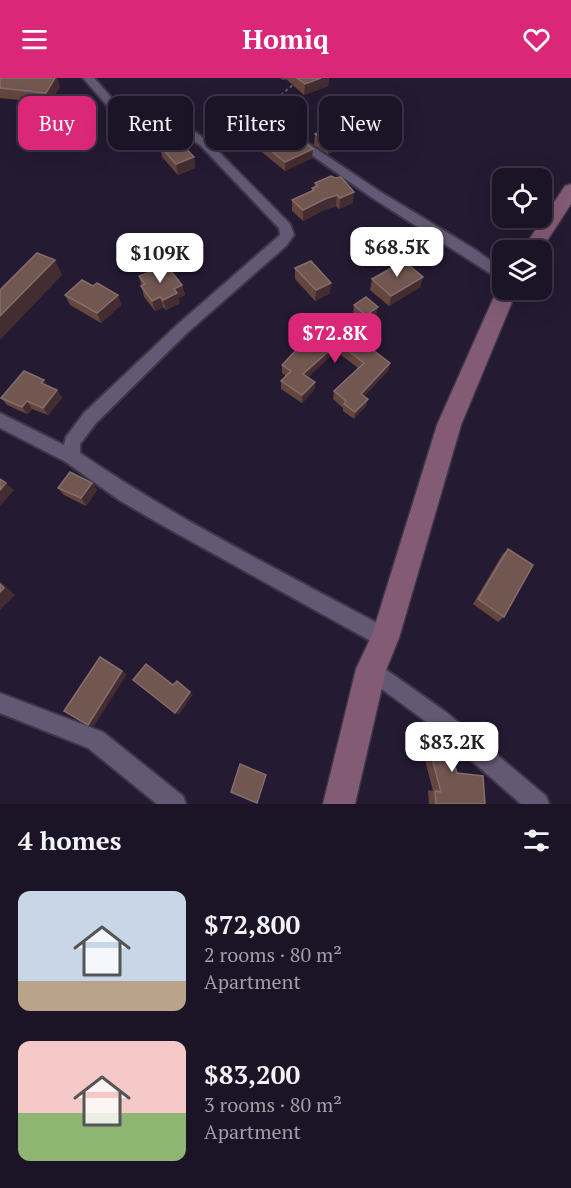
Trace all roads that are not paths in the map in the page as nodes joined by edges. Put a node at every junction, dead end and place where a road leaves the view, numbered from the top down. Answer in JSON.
{"nodes":[{"id":1,"x":88,"y":78,"type":"edge"},
{"id":2,"x":307,"y":147,"type":"edge"},
{"id":3,"x":571,"y":189,"type":"edge"},
{"id":4,"x":538,"y":240,"type":"edge"},
{"id":5,"x":492,"y":269,"type":"edge"},
{"id":6,"x":503,"y":300,"type":"edge"},
{"id":7,"x":0,"y":420,"type":"edge"},
{"id":8,"x":72,"y":457,"type":"junction"},
{"id":9,"x":385,"y":638,"type":"junction"},
{"id":10,"x":371,"y":669,"type":"junction"},
{"id":11,"x":0,"y":703,"type":"edge"},
{"id":12,"x":175,"y":804,"type":"edge"},
{"id":13,"x":339,"y":804,"type":"edge"},
{"id":14,"x":538,"y":804,"type":"edge"}],
"edges":[{"from":1,"to":8,"type":"street"},
{"from":2,"to":5,"type":"street"},
{"from":3,"to":4,"type":"street"},
{"from":6,"to":9,"type":"street"},
{"from":7,"to":8,"type":"street"},
{"from":8,"to":9,"type":"street"},
{"from":9,"to":10,"type":"street"},
{"from":10,"to":13,"type":"street"},
{"from":10,"to":14,"type":"street"},
{"from":11,"to":12,"type":"street"}]}
